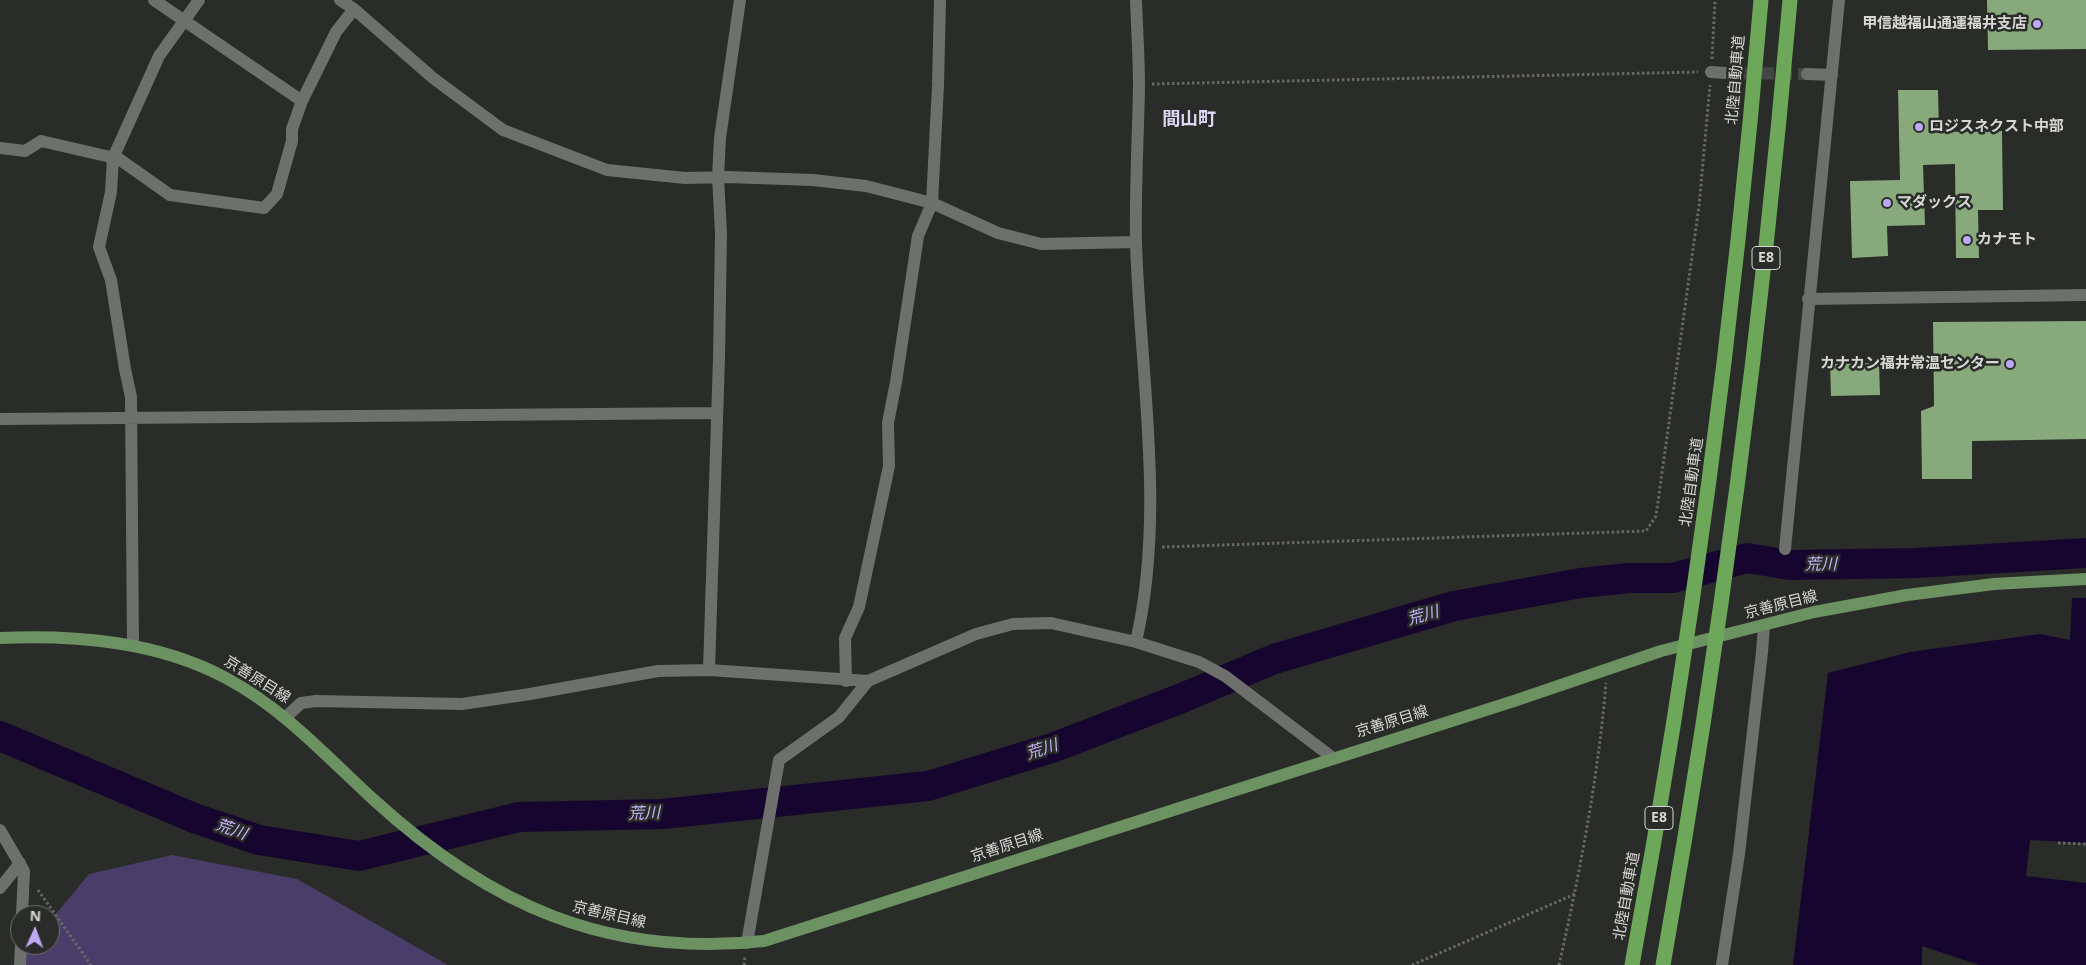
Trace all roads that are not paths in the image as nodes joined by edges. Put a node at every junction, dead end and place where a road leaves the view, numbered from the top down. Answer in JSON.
{"nodes":[{"id":1,"x":154,"y":0,"type":"edge"},
{"id":2,"x":199,"y":0,"type":"edge"},
{"id":3,"x":340,"y":0,"type":"edge"},
{"id":4,"x":740,"y":0,"type":"edge"},
{"id":5,"x":940,"y":0,"type":"edge"},
{"id":6,"x":1136,"y":0,"type":"edge"},
{"id":7,"x":1760,"y":0,"type":"edge"},
{"id":8,"x":1790,"y":0,"type":"edge"},
{"id":9,"x":1840,"y":0,"type":"edge"},
{"id":10,"x":354,"y":9,"type":"junction"},
{"id":11,"x":184,"y":21,"type":"junction"},
{"id":12,"x":1711,"y":72,"type":"road end"},
{"id":13,"x":1726,"y":72,"type":"tunnel mouth"},
{"id":14,"x":1807,"y":74,"type":"tunnel mouth"},
{"id":15,"x":1832,"y":75,"type":"junction"},
{"id":16,"x":302,"y":101,"type":"junction"},
{"id":17,"x":0,"y":148,"type":"edge"},
{"id":18,"x":113,"y":158,"type":"junction"},
{"id":19,"x":718,"y":177,"type":"junction"},
{"id":20,"x":932,"y":203,"type":"junction"},
{"id":21,"x":1136,"y":242,"type":"junction"},
{"id":22,"x":2086,"y":295,"type":"edge"},
{"id":23,"x":1808,"y":299,"type":"junction"},
{"id":24,"x":716,"y":413,"type":"junction"},
{"id":25,"x":132,"y":416,"type":"junction"},
{"id":26,"x":0,"y":418,"type":"edge"},
{"id":27,"x":1785,"y":549,"type":"dead end"},
{"id":28,"x":2086,"y":580,"type":"edge"},
{"id":29,"x":1764,"y":625,"type":"junction"},
{"id":30,"x":0,"y":638,"type":"edge"},
{"id":31,"x":1136,"y":642,"type":"junction"},
{"id":32,"x":133,"y":646,"type":"junction"},
{"id":33,"x":709,"y":670,"type":"junction"},
{"id":34,"x":846,"y":681,"type":"junction"},
{"id":35,"x":868,"y":681,"type":"junction"},
{"id":36,"x":286,"y":717,"type":"junction"},
{"id":37,"x":1333,"y":758,"type":"junction"},
{"id":38,"x":0,"y":830,"type":"edge"},
{"id":39,"x":22,"y":867,"type":"junction"},
{"id":40,"x":0,"y":888,"type":"edge"},
{"id":41,"x":22,"y":905,"type":"edge"},
{"id":42,"x":747,"y":943,"type":"junction"},
{"id":43,"x":1632,"y":965,"type":"edge"},
{"id":44,"x":1663,"y":965,"type":"edge"},
{"id":45,"x":1722,"y":965,"type":"edge"}],
"edges":[{"from":1,"to":11,"type":"street"},
{"from":2,"to":11,"type":"street"},
{"from":3,"to":10,"type":"street"},
{"from":4,"to":19,"type":"street"},
{"from":5,"to":20,"type":"street"},
{"from":6,"to":21,"type":"street"},
{"from":7,"to":43,"type":"highway","name":"北陸自動車道","number":"E8"},
{"from":8,"to":44,"type":"highway","number":"E8"},
{"from":9,"to":15,"type":"street"},
{"from":10,"to":16,"type":"street"},
{"from":10,"to":19,"type":"street"},
{"from":11,"to":16,"type":"street"},
{"from":11,"to":18,"type":"street"},
{"from":12,"to":13,"type":"street"},
{"from":14,"to":15,"type":"street"},
{"from":15,"to":23,"type":"street"},
{"from":16,"to":18,"type":"street"},
{"from":17,"to":18,"type":"street"},
{"from":18,"to":25,"type":"street"},
{"from":19,"to":20,"type":"street"},
{"from":19,"to":24,"type":"street"},
{"from":20,"to":21,"type":"street"},
{"from":20,"to":34,"type":"street"},
{"from":21,"to":31,"type":"street"},
{"from":22,"to":23,"type":"street"},
{"from":23,"to":27,"type":"street"},
{"from":24,"to":25,"type":"street"},
{"from":24,"to":33,"type":"street"},
{"from":25,"to":26,"type":"street"},
{"from":25,"to":32,"type":"street"},
{"from":28,"to":29,"type":"main road","name":"京善原目線"},
{"from":29,"to":37,"type":"main road","name":"京善原目線"},
{"from":29,"to":45,"type":"street"},
{"from":30,"to":32,"type":"main road","name":"京善原目線"},
{"from":31,"to":35,"type":"street"},
{"from":31,"to":37,"type":"street"},
{"from":32,"to":36,"type":"main road","name":"京善原目線"},
{"from":33,"to":34,"type":"street"},
{"from":33,"to":36,"type":"street"},
{"from":34,"to":35,"type":"street"},
{"from":35,"to":42,"type":"street"},
{"from":36,"to":42,"type":"main road","name":"京善原目線"},
{"from":37,"to":42,"type":"main road","name":"京善原目線"},
{"from":38,"to":39,"type":"street"},
{"from":39,"to":40,"type":"street"},
{"from":39,"to":41,"type":"street"}]}
